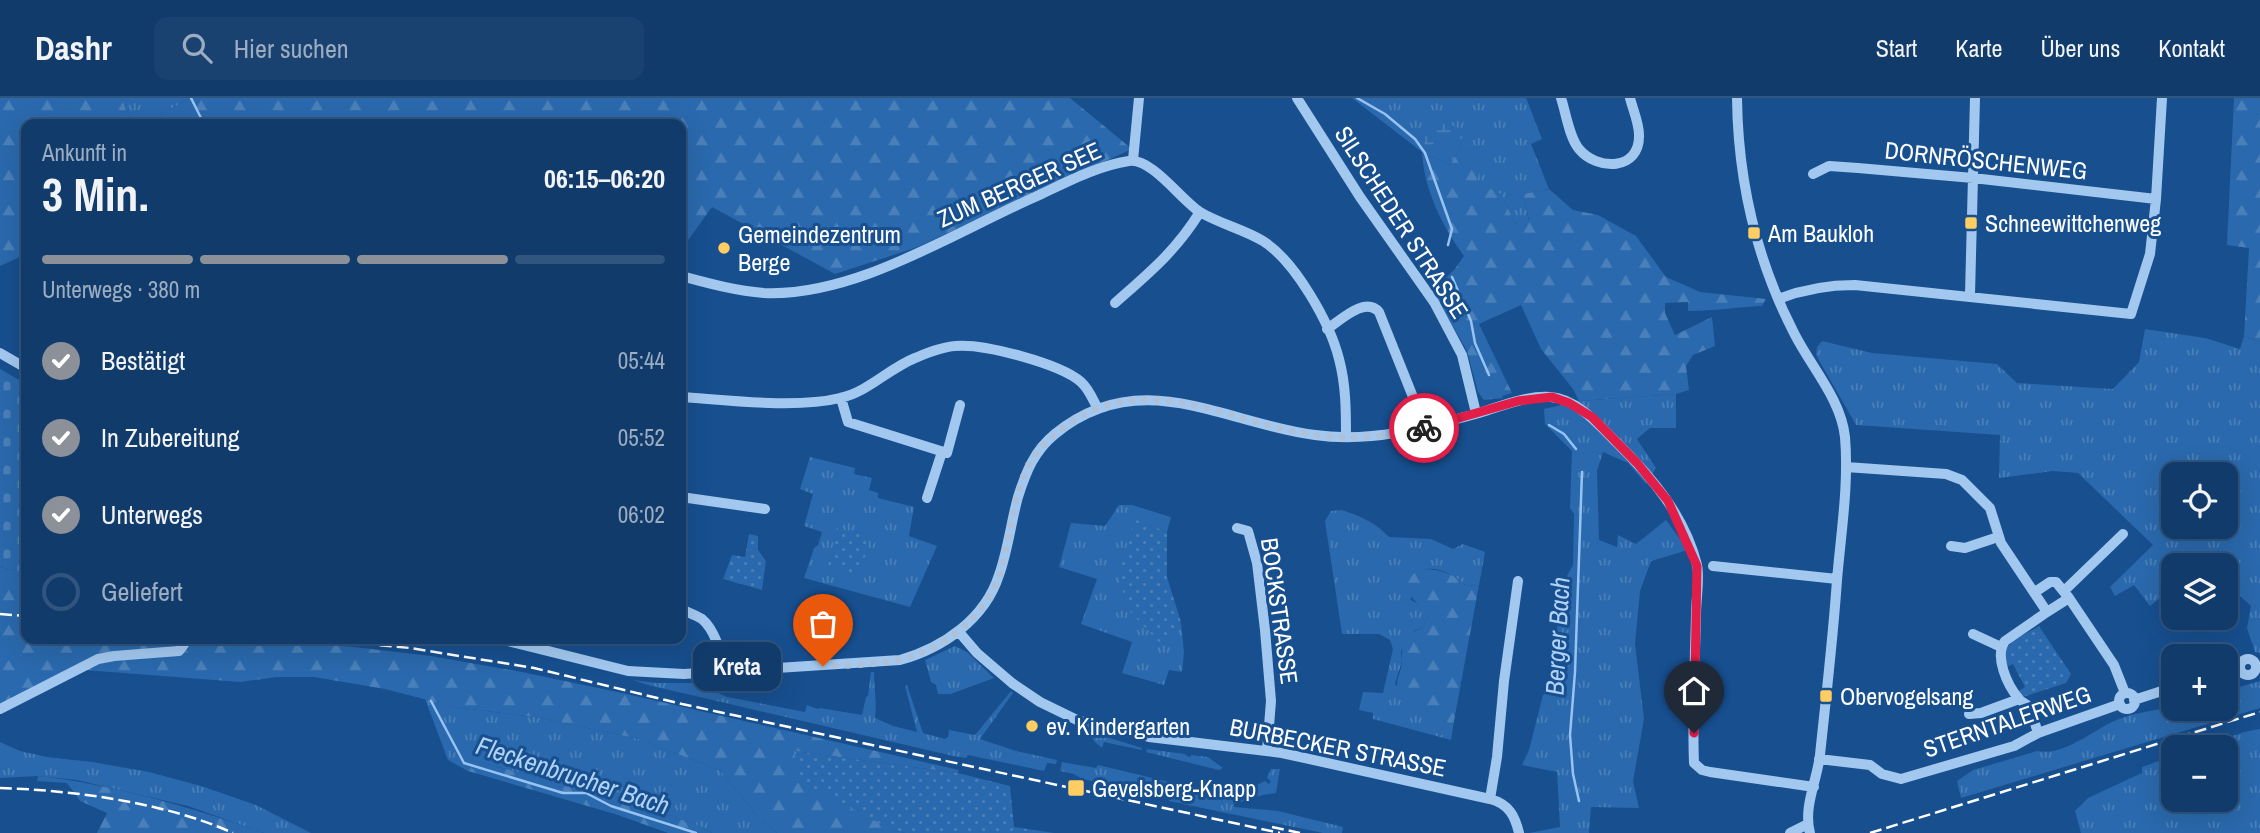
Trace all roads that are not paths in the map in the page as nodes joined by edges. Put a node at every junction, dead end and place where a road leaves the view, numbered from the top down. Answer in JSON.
{"nodes":[{"id":1,"x":1139,"y":98,"type":"edge"},
{"id":2,"x":1297,"y":98,"type":"edge"},
{"id":3,"x":1561,"y":98,"type":"edge"},
{"id":4,"x":1630,"y":98,"type":"edge"},
{"id":5,"x":1737,"y":98,"type":"edge"},
{"id":6,"x":1975,"y":98,"type":"edge"},
{"id":7,"x":2162,"y":98,"type":"edge"},
{"id":8,"x":1133,"y":160,"type":"junction"},
{"id":9,"x":1814,"y":174,"type":"dead end"},
{"id":10,"x":1973,"y":178,"type":"junction"},
{"id":11,"x":2156,"y":199,"type":"junction"},
{"id":12,"x":1200,"y":212,"type":"junction"},
{"id":13,"x":686,"y":277,"type":"edge"},
{"id":14,"x":1970,"y":295,"type":"junction"},
{"id":15,"x":1778,"y":299,"type":"junction"},
{"id":16,"x":1115,"y":303,"type":"dead end"},
{"id":17,"x":1327,"y":329,"type":"junction"},
{"id":18,"x":0,"y":354,"type":"edge"},
{"id":19,"x":21,"y":365,"type":"edge"},
{"id":20,"x":686,"y":397,"type":"edge"},
{"id":21,"x":841,"y":398,"type":"junction"},
{"id":22,"x":960,"y":405,"type":"dead end"},
{"id":23,"x":1098,"y":409,"type":"junction"},
{"id":24,"x":1476,"y":413,"type":"junction"},
{"id":25,"x":1425,"y":427,"type":"junction"},
{"id":26,"x":1346,"y":438,"type":"junction"},
{"id":27,"x":942,"y":452,"type":"junction"},
{"id":28,"x":1846,"y":467,"type":"junction"},
{"id":29,"x":686,"y":498,"type":"edge"},
{"id":30,"x":927,"y":498,"type":"dead end"},
{"id":31,"x":765,"y":509,"type":"dead end"},
{"id":32,"x":1237,"y":528,"type":"dead end"},
{"id":33,"x":2123,"y":534,"type":"dead end"},
{"id":34,"x":1998,"y":537,"type":"junction"},
{"id":35,"x":1951,"y":546,"type":"dead end"},
{"id":36,"x":1713,"y":566,"type":"dead end"},
{"id":37,"x":1837,"y":579,"type":"junction"},
{"id":38,"x":1518,"y":581,"type":"dead end"},
{"id":39,"x":2035,"y":592,"type":"junction"},
{"id":40,"x":2067,"y":595,"type":"junction"},
{"id":41,"x":2047,"y":611,"type":"junction"},
{"id":42,"x":686,"y":612,"type":"edge"},
{"id":43,"x":959,"y":632,"type":"junction"},
{"id":44,"x":1973,"y":634,"type":"dead end"},
{"id":45,"x":184,"y":644,"type":"edge"},
{"id":46,"x":520,"y":644,"type":"edge"},
{"id":47,"x":2001,"y":647,"type":"junction"},
{"id":48,"x":726,"y":671,"type":"junction"},
{"id":49,"x":2161,"y":690,"type":"edge"},
{"id":50,"x":2130,"y":696,"type":"junction"},
{"id":51,"x":2019,"y":699,"type":"junction"},
{"id":52,"x":0,"y":709,"type":"edge"},
{"id":53,"x":1969,"y":714,"type":"dead end"},
{"id":54,"x":2038,"y":733,"type":"junction"},
{"id":55,"x":1267,"y":751,"type":"junction"},
{"id":56,"x":1819,"y":759,"type":"junction"},
{"id":57,"x":1814,"y":787,"type":"junction"},
{"id":58,"x":1490,"y":799,"type":"junction"},
{"id":59,"x":1809,"y":829,"type":"edge"},
{"id":60,"x":1519,"y":833,"type":"edge"},
{"id":61,"x":1790,"y":833,"type":"edge"}],
"edges":[{"from":1,"to":8,"type":"street","name":"ZUM BERGER SEE"},
{"from":2,"to":24,"type":"street","name":"SILSCHEDER STRASSE"},
{"from":3,"to":4,"type":"street"},
{"from":5,"to":15,"type":"street"},
{"from":6,"to":10,"type":"street"},
{"from":7,"to":11,"type":"street"},
{"from":8,"to":12,"type":"street","name":"ZUM BERGER SEE"},
{"from":8,"to":13,"type":"street","name":"ZUM BERGER SEE"},
{"from":9,"to":10,"type":"street","name":"DORNRÖSCHENWEG"},
{"from":10,"to":11,"type":"street","name":"DORNRÖSCHENWEG"},
{"from":10,"to":14,"type":"street"},
{"from":11,"to":14,"type":"street"},
{"from":12,"to":16,"type":"street"},
{"from":12,"to":17,"type":"street","name":"ZUM BERGER SEE"},
{"from":14,"to":15,"type":"street"},
{"from":15,"to":28,"type":"street"},
{"from":17,"to":25,"type":"street"},
{"from":17,"to":26,"type":"street","name":"ZUM BERGER SEE"},
{"from":18,"to":19,"type":"street"},
{"from":20,"to":21,"type":"street"},
{"from":21,"to":23,"type":"street"},
{"from":21,"to":27,"type":"street"},
{"from":22,"to":27,"type":"street"},
{"from":23,"to":26,"type":"street"},
{"from":23,"to":43,"type":"street"},
{"from":24,"to":25,"type":"street"},
{"from":24,"to":57,"type":"street"},
{"from":25,"to":26,"type":"street"},
{"from":27,"to":30,"type":"street"},
{"from":28,"to":34,"type":"street"},
{"from":28,"to":37,"type":"street"},
{"from":29,"to":31,"type":"street"},
{"from":32,"to":55,"type":"street","name":"BOCKSTRASSE"},
{"from":33,"to":40,"type":"street"},
{"from":34,"to":35,"type":"street"},
{"from":34,"to":39,"type":"street"},
{"from":36,"to":37,"type":"street"},
{"from":37,"to":56,"type":"street"},
{"from":38,"to":58,"type":"street"},
{"from":39,"to":40,"type":"street"},
{"from":39,"to":41,"type":"street"},
{"from":40,"to":41,"type":"street"},
{"from":40,"to":50,"type":"street"},
{"from":41,"to":47,"type":"street"},
{"from":42,"to":48,"type":"street"},
{"from":43,"to":48,"type":"street"},
{"from":43,"to":55,"type":"street","name":"BURBECKER STRASSE"},
{"from":44,"to":47,"type":"street"},
{"from":45,"to":52,"type":"street"},
{"from":46,"to":48,"type":"street"},
{"from":47,"to":51,"type":"street"},
{"from":49,"to":50,"type":"street"},
{"from":50,"to":54,"type":"street","name":"STERNTALERWEG"},
{"from":51,"to":53,"type":"street"},
{"from":51,"to":54,"type":"street"},
{"from":54,"to":56,"type":"street","name":"STERNTALERWEG"},
{"from":55,"to":58,"type":"street","name":"BURBECKER STRASSE"},
{"from":56,"to":57,"type":"street"},
{"from":57,"to":59,"type":"street"},
{"from":58,"to":60,"type":"street","name":"BURBECKER STRASSE"},
{"from":59,"to":61,"type":"street"}]}
